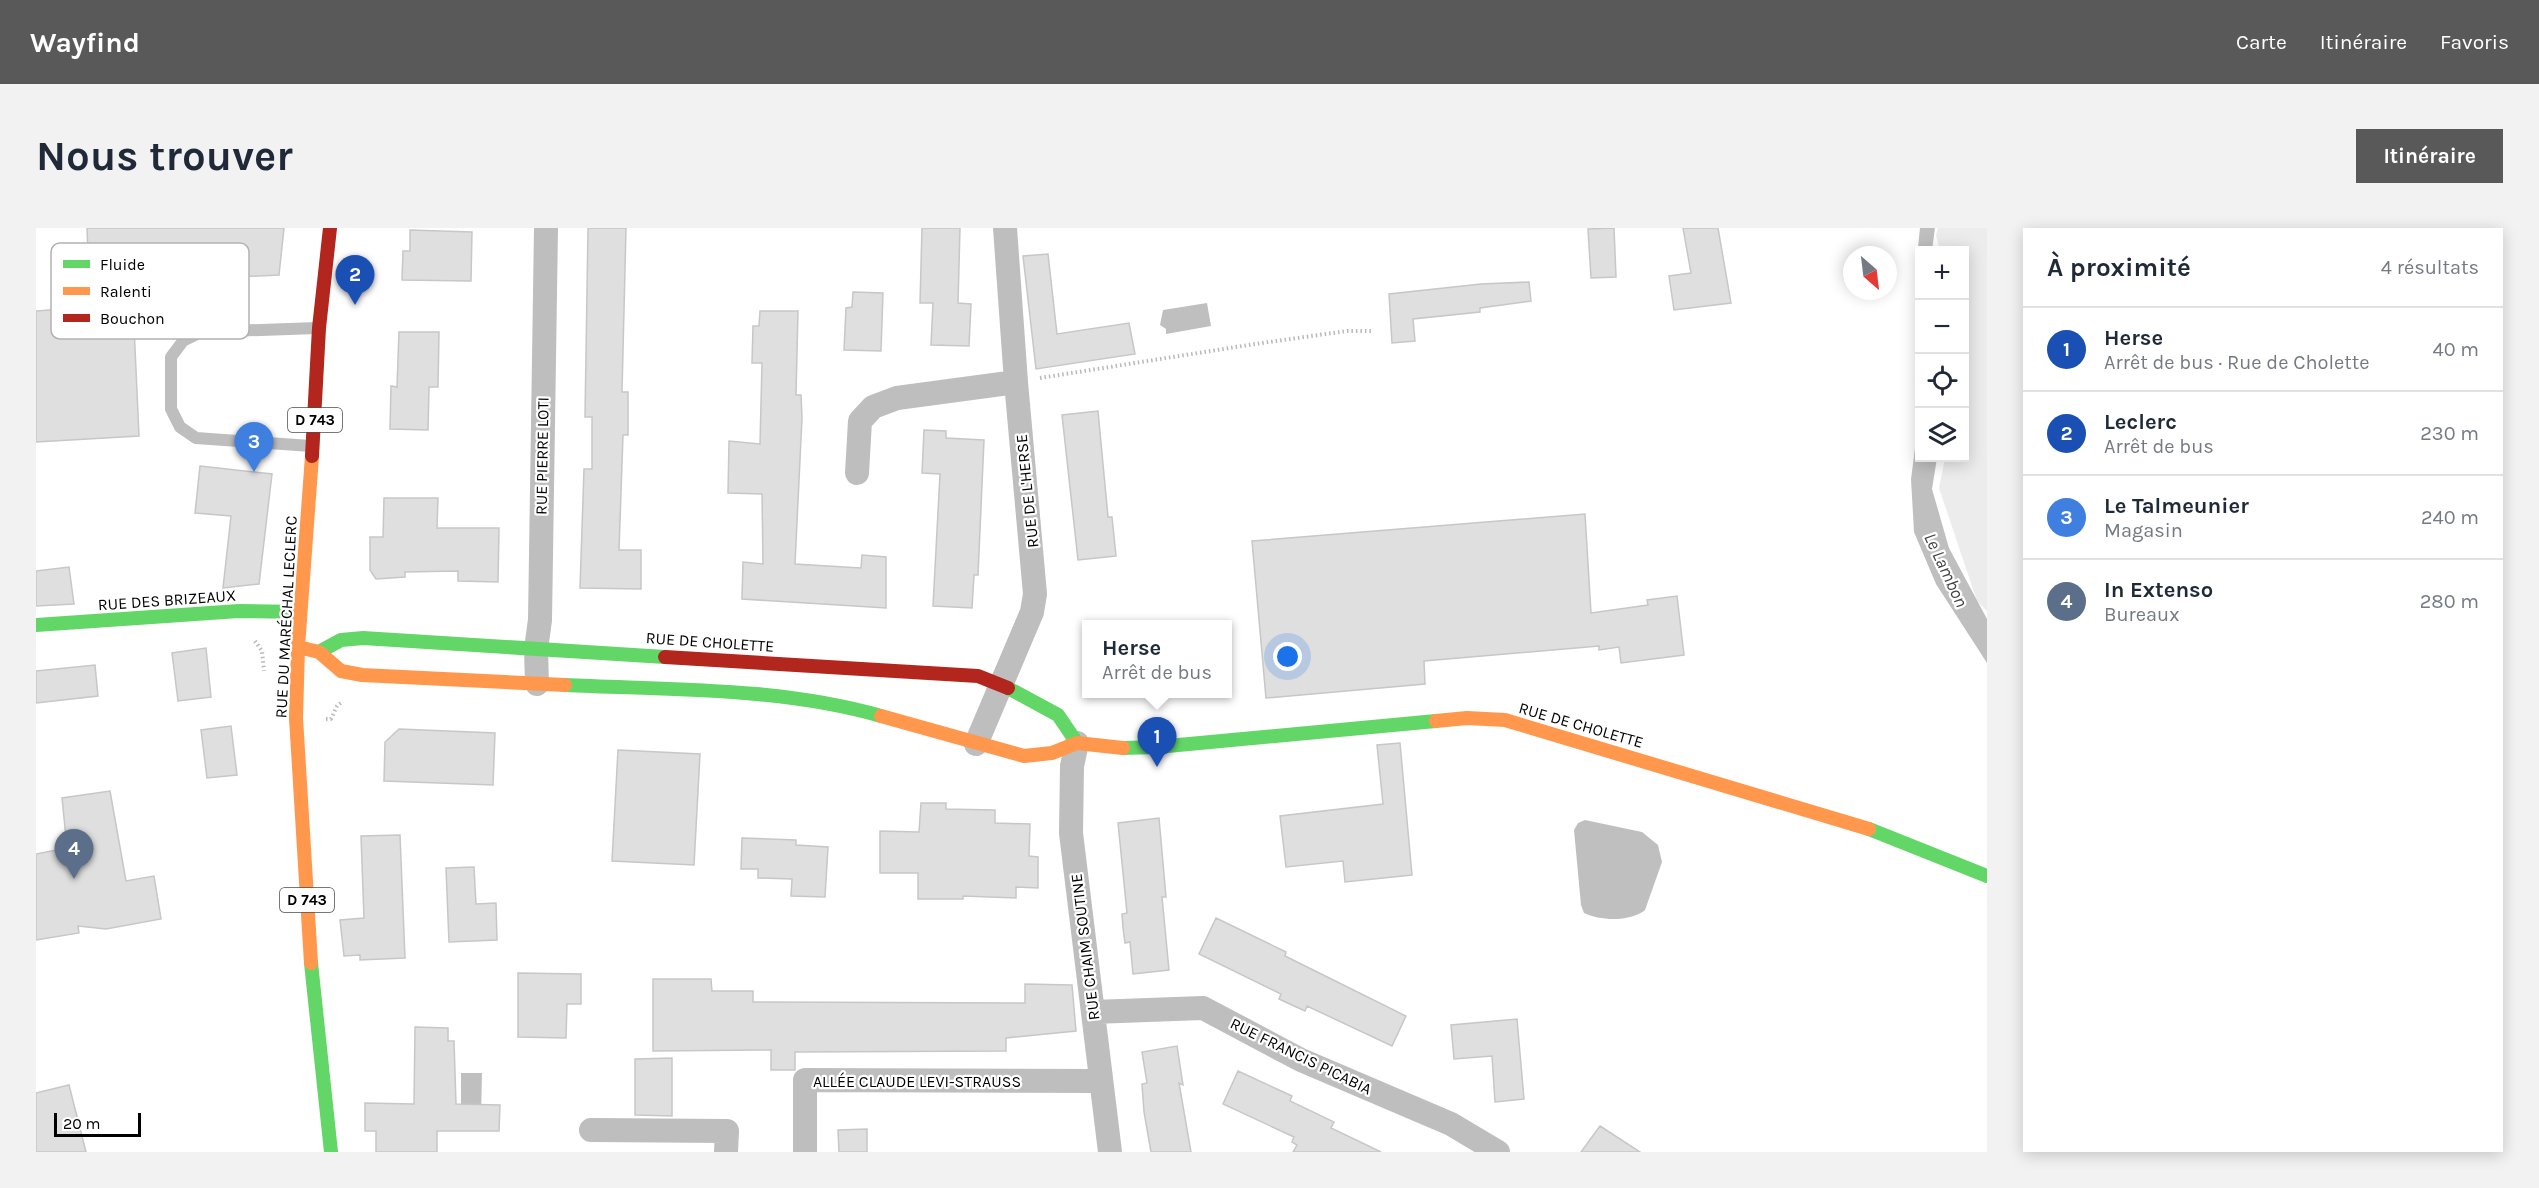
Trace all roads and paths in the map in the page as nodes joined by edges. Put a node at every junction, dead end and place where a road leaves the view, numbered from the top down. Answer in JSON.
{"nodes":[{"id":1,"x":330,"y":228,"type":"edge"},
{"id":2,"x":546,"y":228,"type":"edge"},
{"id":3,"x":1005,"y":228,"type":"edge"},
{"id":4,"x":319,"y":328,"type":"junction"},
{"id":5,"x":249,"y":330,"type":"edge"},
{"id":6,"x":1372,"y":331,"type":"dead end"},
{"id":7,"x":187,"y":339,"type":"edge"},
{"id":8,"x":1016,"y":382,"type":"junction"},
{"id":9,"x":313,"y":446,"type":"junction"},
{"id":10,"x":856,"y":473,"type":"dead end"},
{"id":11,"x":300,"y":612,"type":"junction"},
{"id":12,"x":36,"y":625,"type":"edge"},
{"id":13,"x":298,"y":647,"type":"junction"},
{"id":14,"x":536,"y":649,"type":"junction"},
{"id":15,"x":319,"y":652,"type":"junction"},
{"id":16,"x":537,"y":684,"type":"junction"},
{"id":17,"x":1000,"y":684,"type":"junction"},
{"id":18,"x":1077,"y":742,"type":"junction"},
{"id":19,"x":976,"y":744,"type":"junction"},
{"id":20,"x":1987,"y":876,"type":"edge"},
{"id":21,"x":1093,"y":1012,"type":"junction"},
{"id":22,"x":1100,"y":1081,"type":"junction"},
{"id":23,"x":591,"y":1130,"type":"dead end"},
{"id":24,"x":331,"y":1152,"type":"edge"},
{"id":25,"x":726,"y":1152,"type":"edge"},
{"id":26,"x":805,"y":1152,"type":"edge"},
{"id":27,"x":1110,"y":1152,"type":"edge"},
{"id":28,"x":1498,"y":1152,"type":"edge"}],
"edges":[{"from":1,"to":4,"type":"street","name":"RUE DU MARÉCHAL LECLERC","number":"D 743"},
{"from":2,"to":14,"type":"street","name":"RUE PIERRE LOTI"},
{"from":3,"to":8,"type":"street","name":"RUE DE L'HERSE"},
{"from":4,"to":5,"type":"lane"},
{"from":4,"to":9,"type":"street","name":"RUE DU MARÉCHAL LECLERC","number":"D 743"},
{"from":6,"to":8,"type":"path"},
{"from":7,"to":9,"type":"lane"},
{"from":8,"to":10,"type":"street"},
{"from":8,"to":17,"type":"street","name":"RUE DE L'HERSE"},
{"from":9,"to":11,"type":"street","name":"RUE DU MARÉCHAL LECLERC","number":"D 743"},
{"from":11,"to":12,"type":"street","name":"RUE DES BRIZEAUX"},
{"from":11,"to":13,"type":"street","name":"RUE DU MARÉCHAL LECLERC","number":"D 743"},
{"from":13,"to":15,"type":"street","name":"RUE DE CHOLETTE"},
{"from":13,"to":24,"type":"street","name":"RUE DU MARÉCHAL LECLERC","number":"D 743"},
{"from":14,"to":15,"type":"street","name":"RUE DE CHOLETTE"},
{"from":14,"to":16,"type":"street","name":"RUE PIERRE LOTI"},
{"from":14,"to":17,"type":"street","name":"RUE DE CHOLETTE"},
{"from":15,"to":16,"type":"street","name":"RUE DE CHOLETTE"},
{"from":16,"to":19,"type":"street","name":"RUE DE CHOLETTE"},
{"from":17,"to":18,"type":"street","name":"RUE DE CHOLETTE"},
{"from":17,"to":19,"type":"street","name":"RUE DE L'HERSE"},
{"from":18,"to":19,"type":"street","name":"RUE DE CHOLETTE"},
{"from":18,"to":20,"type":"street","name":"RUE DE CHOLETTE"},
{"from":18,"to":21,"type":"street","name":"RUE CHAIM SOUTINE"},
{"from":21,"to":22,"type":"street","name":"RUE CHAIM SOUTINE"},
{"from":21,"to":28,"type":"street","name":"RUE FRANCIS PICABIA"},
{"from":22,"to":26,"type":"street","name":"ALLÉE CLAUDE LEVI-STRAUSS"},
{"from":22,"to":27,"type":"street","name":"RUE CHAIM SOUTINE"},
{"from":23,"to":25,"type":"street"}]}
